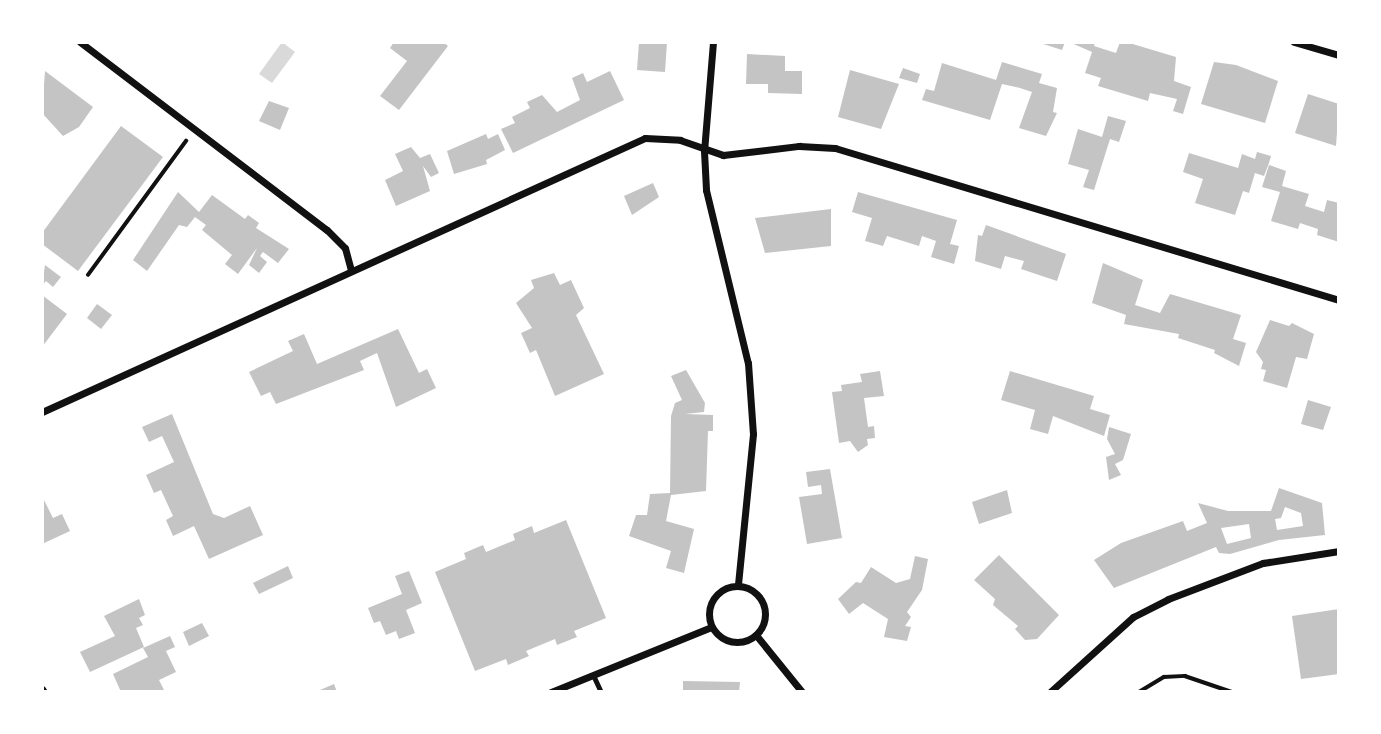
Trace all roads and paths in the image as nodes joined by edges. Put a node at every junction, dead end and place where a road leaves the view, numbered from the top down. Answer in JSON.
{"nodes":[{"id":1,"x":79,"y":42,"type":"edge"},
{"id":2,"x":713,"y":42,"type":"edge"},
{"id":3,"x":1294,"y":42,"type":"edge"},
{"id":4,"x":1339,"y":55,"type":"edge"},
{"id":5,"x":196,"y":128,"type":"junction"},
{"id":6,"x":705,"y":151,"type":"junction"},
{"id":7,"x":351,"y":270,"type":"junction"},
{"id":8,"x":88,"y":275,"type":"dead end"},
{"id":9,"x":1339,"y":300,"type":"edge"},
{"id":10,"x":42,"y":412,"type":"edge"},
{"id":11,"x":1339,"y":551,"type":"edge"},
{"id":12,"x":738,"y":585,"type":"junction"},
{"id":13,"x":711,"y":627,"type":"junction"},
{"id":14,"x":756,"y":635,"type":"junction"},
{"id":15,"x":593,"y":675,"type":"junction"},
{"id":16,"x":551,"y":692,"type":"edge"},
{"id":17,"x":601,"y":692,"type":"edge"},
{"id":18,"x":802,"y":692,"type":"edge"},
{"id":19,"x":1051,"y":692,"type":"edge"},
{"id":20,"x":1139,"y":692,"type":"edge"},
{"id":21,"x":1232,"y":692,"type":"edge"}],
"edges":[{"from":1,"to":5,"type":"street"},
{"from":2,"to":6,"type":"street"},
{"from":3,"to":4,"type":"street"},
{"from":5,"to":7,"type":"street"},
{"from":5,"to":8,"type":"path"},
{"from":6,"to":7,"type":"street"},
{"from":6,"to":9,"type":"street"},
{"from":6,"to":12,"type":"street"},
{"from":7,"to":10,"type":"street"},
{"from":11,"to":19,"type":"street"},
{"from":12,"to":13,"type":"street"},
{"from":12,"to":14,"type":"street"},
{"from":13,"to":14,"type":"street"},
{"from":13,"to":15,"type":"street"},
{"from":14,"to":18,"type":"street"},
{"from":15,"to":16,"type":"street"},
{"from":15,"to":17,"type":"lane"},
{"from":20,"to":21,"type":"path"}]}
